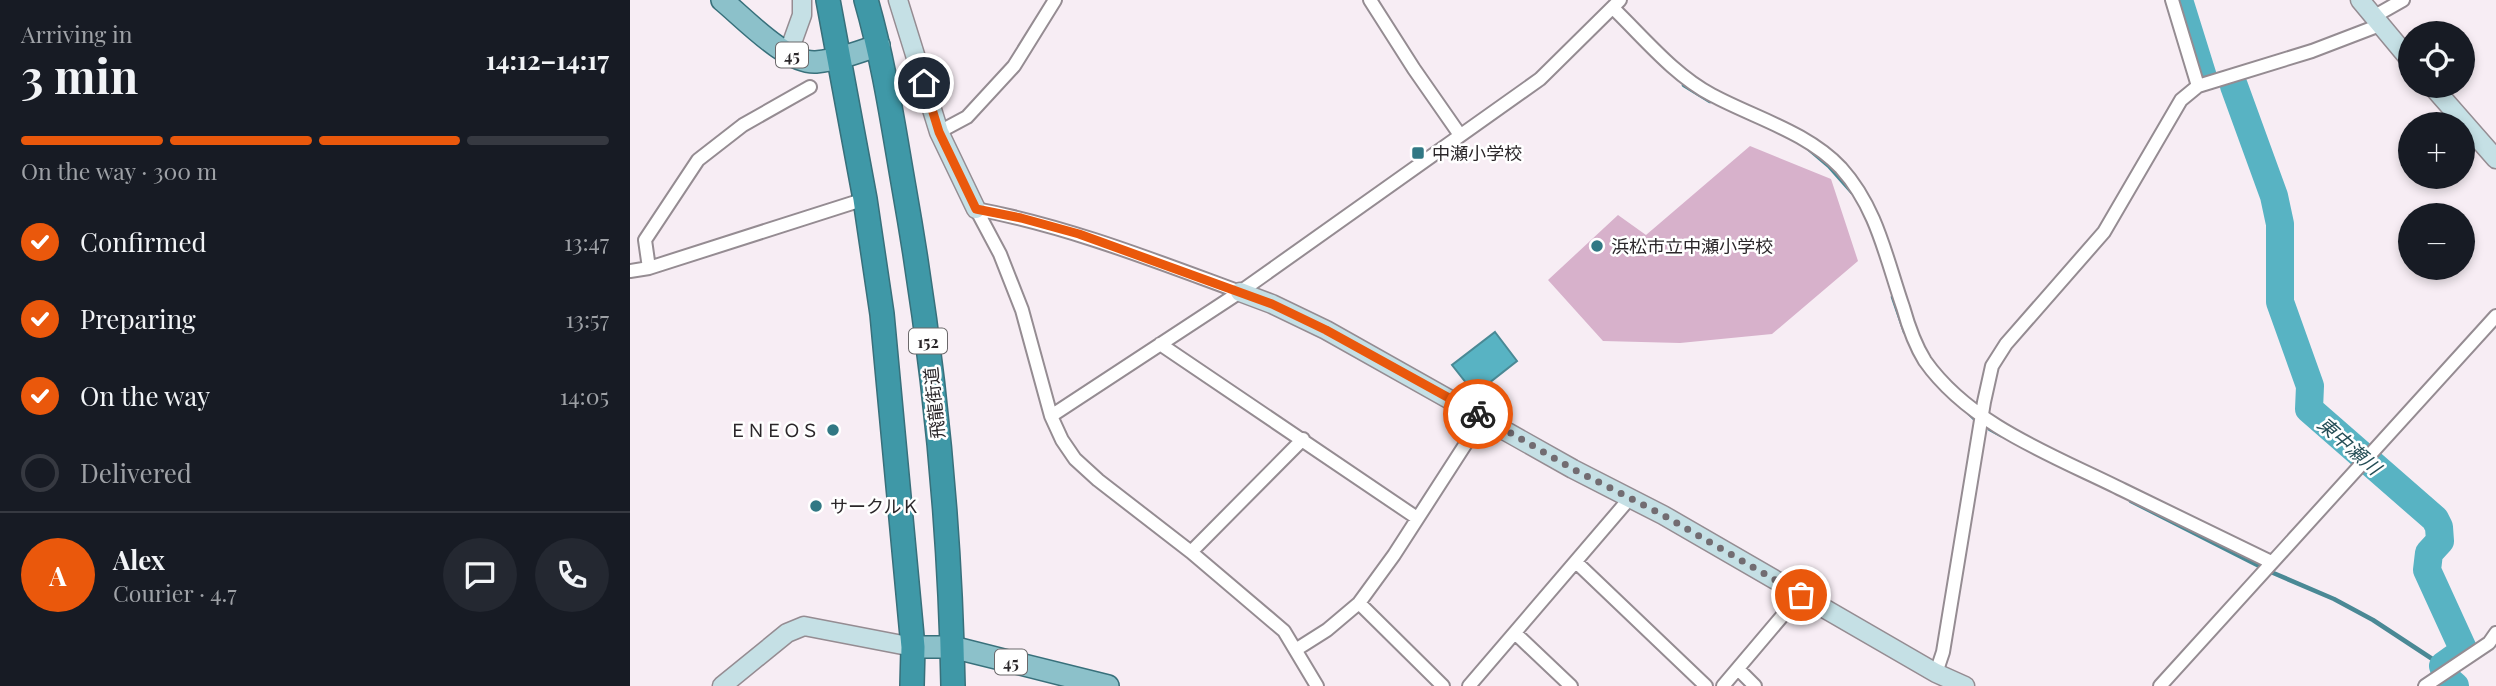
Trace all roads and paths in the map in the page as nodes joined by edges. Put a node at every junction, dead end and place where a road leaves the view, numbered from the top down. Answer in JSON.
{"nodes":[{"id":1,"x":722,"y":0,"type":"edge"},
{"id":2,"x":802,"y":0,"type":"edge"},
{"id":3,"x":828,"y":0,"type":"edge"},
{"id":4,"x":866,"y":0,"type":"edge"},
{"id":5,"x":898,"y":0,"type":"edge"},
{"id":6,"x":1055,"y":0,"type":"edge"},
{"id":7,"x":1370,"y":0,"type":"edge"},
{"id":8,"x":2172,"y":0,"type":"edge"},
{"id":9,"x":2360,"y":0,"type":"edge"},
{"id":10,"x":2403,"y":0,"type":"edge"},
{"id":11,"x":1617,"y":4,"type":"edge"},
{"id":12,"x":2376,"y":21,"type":"junction"},
{"id":13,"x":879,"y":45,"type":"junction"},
{"id":14,"x":2398,"y":46,"type":"edge"},
{"id":15,"x":788,"y":54,"type":"junction"},
{"id":16,"x":840,"y":57,"type":"junction"},
{"id":17,"x":2198,"y":86,"type":"junction"},
{"id":18,"x":810,"y":87,"type":"dead end"},
{"id":19,"x":2443,"y":98,"type":"edge"},
{"id":20,"x":939,"y":132,"type":"junction"},
{"id":21,"x":1460,"y":135,"type":"junction"},
{"id":22,"x":2496,"y":159,"type":"edge"},
{"id":23,"x":865,"y":199,"type":"junction"},
{"id":24,"x":976,"y":209,"type":"junction"},
{"id":25,"x":649,"y":268,"type":"junction"},
{"id":26,"x":630,"y":271,"type":"edge"},
{"id":27,"x":1240,"y":292,"type":"junction"},
{"id":28,"x":2496,"y":316,"type":"edge"},
{"id":29,"x":1160,"y":344,"type":"junction"},
{"id":30,"x":1982,"y":415,"type":"junction"},
{"id":31,"x":1051,"y":416,"type":"junction"},
{"id":32,"x":1483,"y":417,"type":"junction"},
{"id":33,"x":1303,"y":439,"type":"junction"},
{"id":34,"x":1630,"y":498,"type":"junction"},
{"id":35,"x":1417,"y":518,"type":"junction"},
{"id":36,"x":1191,"y":552,"type":"junction"},
{"id":37,"x":1576,"y":562,"type":"junction"},
{"id":38,"x":2267,"y":567,"type":"junction"},
{"id":39,"x":1801,"y":595,"type":"junction"},
{"id":40,"x":1359,"y":603,"type":"junction"},
{"id":41,"x":1515,"y":632,"type":"junction"},
{"id":42,"x":2496,"y":633,"type":"edge"},
{"id":43,"x":913,"y":647,"type":"junction"},
{"id":44,"x":952,"y":648,"type":"junction"},
{"id":45,"x":1297,"y":649,"type":"junction"},
{"id":46,"x":1739,"y":670,"type":"junction"},
{"id":47,"x":1936,"y":673,"type":"junction"},
{"id":48,"x":722,"y":686,"type":"edge"},
{"id":49,"x":912,"y":686,"type":"edge"},
{"id":50,"x":953,"y":686,"type":"edge"},
{"id":51,"x":1108,"y":686,"type":"edge"},
{"id":52,"x":1317,"y":686,"type":"edge"},
{"id":53,"x":1443,"y":686,"type":"edge"},
{"id":54,"x":1469,"y":686,"type":"edge"},
{"id":55,"x":1571,"y":686,"type":"edge"},
{"id":56,"x":1706,"y":686,"type":"edge"},
{"id":57,"x":1723,"y":686,"type":"edge"},
{"id":58,"x":1755,"y":686,"type":"edge"},
{"id":59,"x":1965,"y":686,"type":"edge"},
{"id":60,"x":2160,"y":686,"type":"edge"},
{"id":61,"x":2426,"y":686,"type":"edge"}],
"edges":[{"from":1,"to":15,"type":"main road","number":"45"},
{"from":2,"to":15,"type":"street"},
{"from":3,"to":16,"type":"highway","number":"152"},
{"from":4,"to":13,"type":"highway","name":"飛龍街道","number":"152"},
{"from":5,"to":20,"type":"street"},
{"from":6,"to":20,"type":"street"},
{"from":7,"to":21,"type":"street"},
{"from":8,"to":17,"type":"street"},
{"from":9,"to":12,"type":"street"},
{"from":10,"to":12,"type":"street"},
{"from":11,"to":21,"type":"street"},
{"from":11,"to":30,"type":"street"},
{"from":12,"to":14,"type":"street"},
{"from":12,"to":17,"type":"street"},
{"from":13,"to":16,"type":"main road","number":"45"},
{"from":13,"to":44,"type":"highway","name":"飛龍街道","number":"152"},
{"from":15,"to":16,"type":"main road","number":"45"},
{"from":16,"to":23,"type":"highway","number":"152"},
{"from":17,"to":30,"type":"street"},
{"from":18,"to":25,"type":"street"},
{"from":19,"to":22,"type":"street"},
{"from":20,"to":24,"type":"street"},
{"from":21,"to":27,"type":"street"},
{"from":23,"to":25,"type":"street"},
{"from":23,"to":43,"type":"highway","number":"152"},
{"from":24,"to":27,"type":"street"},
{"from":24,"to":31,"type":"street"},
{"from":25,"to":26,"type":"street"},
{"from":27,"to":29,"type":"street"},
{"from":27,"to":32,"type":"street"},
{"from":28,"to":38,"type":"street"},
{"from":29,"to":31,"type":"street"},
{"from":29,"to":33,"type":"street"},
{"from":30,"to":38,"type":"street"},
{"from":30,"to":47,"type":"street"},
{"from":31,"to":36,"type":"street"},
{"from":32,"to":34,"type":"street"},
{"from":32,"to":35,"type":"street"},
{"from":33,"to":35,"type":"street"},
{"from":33,"to":36,"type":"street"},
{"from":34,"to":37,"type":"street"},
{"from":34,"to":39,"type":"street"},
{"from":35,"to":40,"type":"street"},
{"from":36,"to":45,"type":"street"},
{"from":37,"to":41,"type":"street"},
{"from":37,"to":56,"type":"street"},
{"from":38,"to":60,"type":"street"},
{"from":39,"to":46,"type":"street"},
{"from":39,"to":47,"type":"street"},
{"from":40,"to":45,"type":"street"},
{"from":40,"to":53,"type":"street"},
{"from":41,"to":54,"type":"street"},
{"from":41,"to":55,"type":"street"},
{"from":42,"to":61,"type":"street"},
{"from":43,"to":44,"type":"main road","number":"45"},
{"from":43,"to":48,"type":"street"},
{"from":43,"to":49,"type":"highway","number":"152"},
{"from":44,"to":50,"type":"highway","name":"飛龍街道","number":"152"},
{"from":44,"to":51,"type":"main road","number":"45"},
{"from":45,"to":52,"type":"street"},
{"from":46,"to":57,"type":"street"},
{"from":46,"to":58,"type":"street"},
{"from":47,"to":59,"type":"street"}]}
